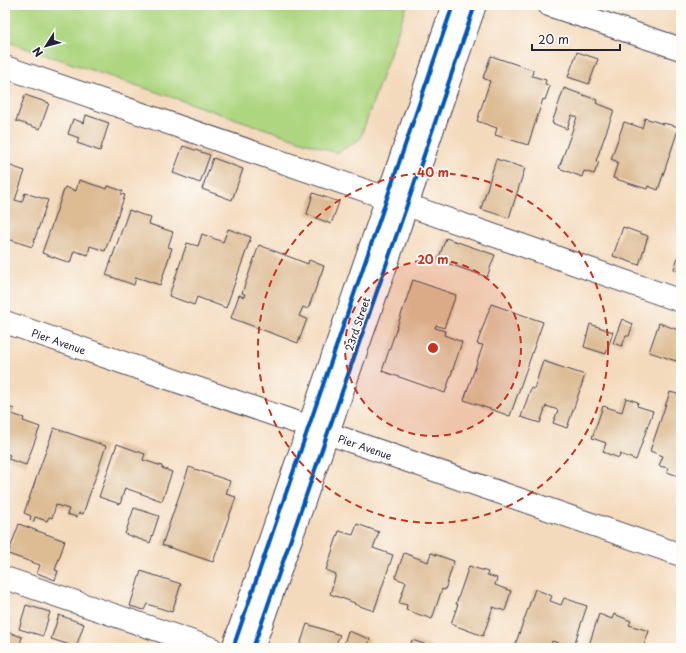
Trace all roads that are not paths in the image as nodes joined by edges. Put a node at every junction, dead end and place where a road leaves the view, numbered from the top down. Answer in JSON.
{"nodes":[{"id":1,"x":453,"y":5,"type":"edge"},
{"id":2,"x":475,"y":5,"type":"edge"},
{"id":3,"x":549,"y":5,"type":"edge"},
{"id":4,"x":681,"y":49,"type":"edge"},
{"id":5,"x":5,"y":67,"type":"edge"},
{"id":6,"x":397,"y":202,"type":"junction"},
{"id":7,"x":681,"y":301,"type":"edge"},
{"id":8,"x":5,"y":322,"type":"edge"},
{"id":9,"x":318,"y":430,"type":"junction"},
{"id":10,"x":681,"y":555,"type":"edge"},
{"id":11,"x":5,"y":578,"type":"edge"},
{"id":12,"x":211,"y":648,"type":"edge"},
{"id":13,"x":232,"y":648,"type":"edge"},
{"id":14,"x":253,"y":648,"type":"edge"}],
"edges":[{"from":1,"to":6,"type":"street","name":"23rd Street"},
{"from":2,"to":6,"type":"street","name":"23rd Street"},
{"from":3,"to":4,"type":"street"},
{"from":5,"to":6,"type":"street"},
{"from":6,"to":7,"type":"street"},
{"from":6,"to":9,"type":"street","name":"23rd Street"},
{"from":8,"to":9,"type":"street","name":"Pier Avenue"},
{"from":9,"to":10,"type":"street","name":"Pier Avenue"},
{"from":9,"to":13,"type":"street","name":"23rd Street"},
{"from":9,"to":14,"type":"street","name":"23rd Street"},
{"from":11,"to":12,"type":"street"}]}
